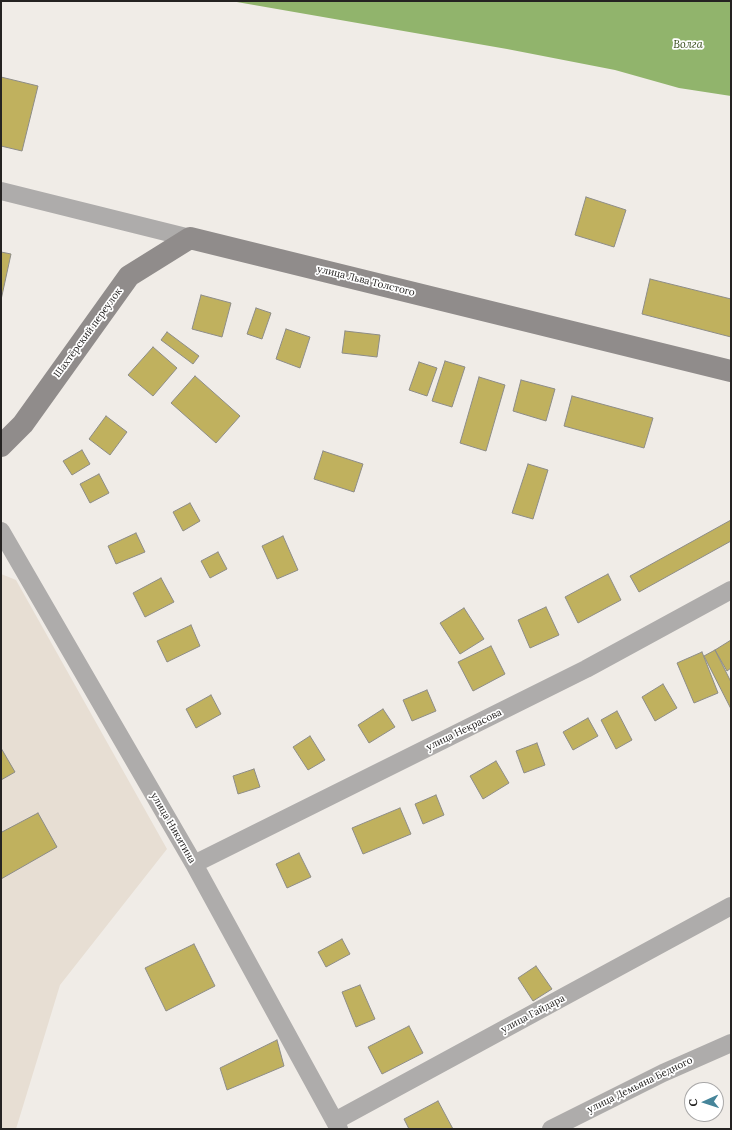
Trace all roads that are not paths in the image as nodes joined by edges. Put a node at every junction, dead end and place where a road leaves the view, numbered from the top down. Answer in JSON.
{"nodes":[{"id":1,"x":1,"y":191,"type":"edge"},
{"id":2,"x":190,"y":238,"type":"junction"},
{"id":3,"x":731,"y":371,"type":"edge"},
{"id":4,"x":1,"y":446,"type":"edge"},
{"id":5,"x":1,"y":531,"type":"edge"},
{"id":6,"x":731,"y":590,"type":"edge"},
{"id":7,"x":194,"y":864,"type":"junction"},
{"id":8,"x":731,"y":906,"type":"edge"},
{"id":9,"x":731,"y":1043,"type":"edge"},
{"id":10,"x":337,"y":1125,"type":"edge"},
{"id":11,"x":551,"y":1129,"type":"edge"}],
"edges":[{"from":1,"to":2,"type":"street","name":"улица Льва Толстого"},
{"from":2,"to":3,"type":"main road","name":"улица Льва Толстого"},
{"from":2,"to":4,"type":"main road","name":"Шахтёрский переулок"},
{"from":5,"to":7,"type":"street","name":"улица Никитина"},
{"from":6,"to":7,"type":"street","name":"улица Некрасова"},
{"from":7,"to":10,"type":"street","name":"улица Никитина"},
{"from":8,"to":10,"type":"street","name":"улица Гайдара"},
{"from":9,"to":11,"type":"street","name":"улица Демьяна Бедного"}]}
